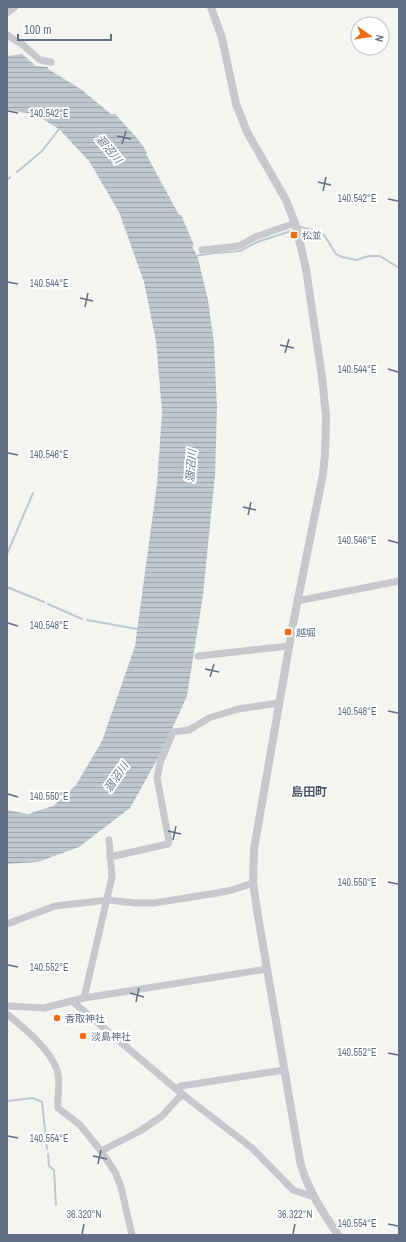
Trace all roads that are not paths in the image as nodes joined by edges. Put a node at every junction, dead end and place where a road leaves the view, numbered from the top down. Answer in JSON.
{"nodes":[{"id":1,"x":15,"y":7,"type":"edge"},
{"id":2,"x":211,"y":7,"type":"edge"},
{"id":3,"x":7,"y":13,"type":"edge"},
{"id":4,"x":7,"y":35,"type":"edge"},
{"id":5,"x":51,"y":62,"type":"dead end"},
{"id":6,"x":295,"y":223,"type":"junction"},
{"id":7,"x":202,"y":250,"type":"dead end"},
{"id":8,"x":399,"y":581,"type":"edge"},
{"id":9,"x":297,"y":601,"type":"junction"},
{"id":10,"x":289,"y":646,"type":"junction"},
{"id":11,"x":198,"y":656,"type":"dead end"},
{"id":12,"x":279,"y":703,"type":"junction"},
{"id":13,"x":109,"y":840,"type":"dead end"},
{"id":14,"x":110,"y":857,"type":"junction"},
{"id":15,"x":253,"y":883,"type":"junction"},
{"id":16,"x":108,"y":900,"type":"junction"},
{"id":17,"x":7,"y":924,"type":"edge"},
{"id":18,"x":267,"y":969,"type":"junction"},
{"id":19,"x":84,"y":998,"type":"junction"},
{"id":20,"x":72,"y":1001,"type":"junction"},
{"id":21,"x":7,"y":1006,"type":"edge"},
{"id":22,"x":7,"y":1014,"type":"edge"},
{"id":23,"x":284,"y":1070,"type":"junction"},
{"id":24,"x":179,"y":1091,"type":"junction"},
{"id":25,"x":101,"y":1151,"type":"junction"},
{"id":26,"x":314,"y":1197,"type":"junction"},
{"id":27,"x":132,"y":1235,"type":"edge"},
{"id":28,"x":338,"y":1235,"type":"edge"}],
"edges":[{"from":1,"to":3,"type":"street"},
{"from":2,"to":6,"type":"street"},
{"from":4,"to":5,"type":"street"},
{"from":6,"to":7,"type":"street"},
{"from":6,"to":9,"type":"street"},
{"from":8,"to":9,"type":"street"},
{"from":9,"to":10,"type":"street"},
{"from":10,"to":11,"type":"street"},
{"from":10,"to":12,"type":"street"},
{"from":12,"to":14,"type":"street"},
{"from":12,"to":15,"type":"street"},
{"from":13,"to":14,"type":"street"},
{"from":14,"to":16,"type":"street"},
{"from":15,"to":16,"type":"street"},
{"from":15,"to":18,"type":"street"},
{"from":16,"to":17,"type":"street"},
{"from":16,"to":19,"type":"street"},
{"from":18,"to":19,"type":"street"},
{"from":18,"to":23,"type":"street"},
{"from":19,"to":20,"type":"street"},
{"from":20,"to":21,"type":"street"},
{"from":20,"to":24,"type":"street"},
{"from":22,"to":25,"type":"street"},
{"from":23,"to":24,"type":"street"},
{"from":23,"to":26,"type":"street"},
{"from":24,"to":25,"type":"street"},
{"from":24,"to":26,"type":"street"},
{"from":25,"to":27,"type":"street"},
{"from":26,"to":28,"type":"street"}]}
